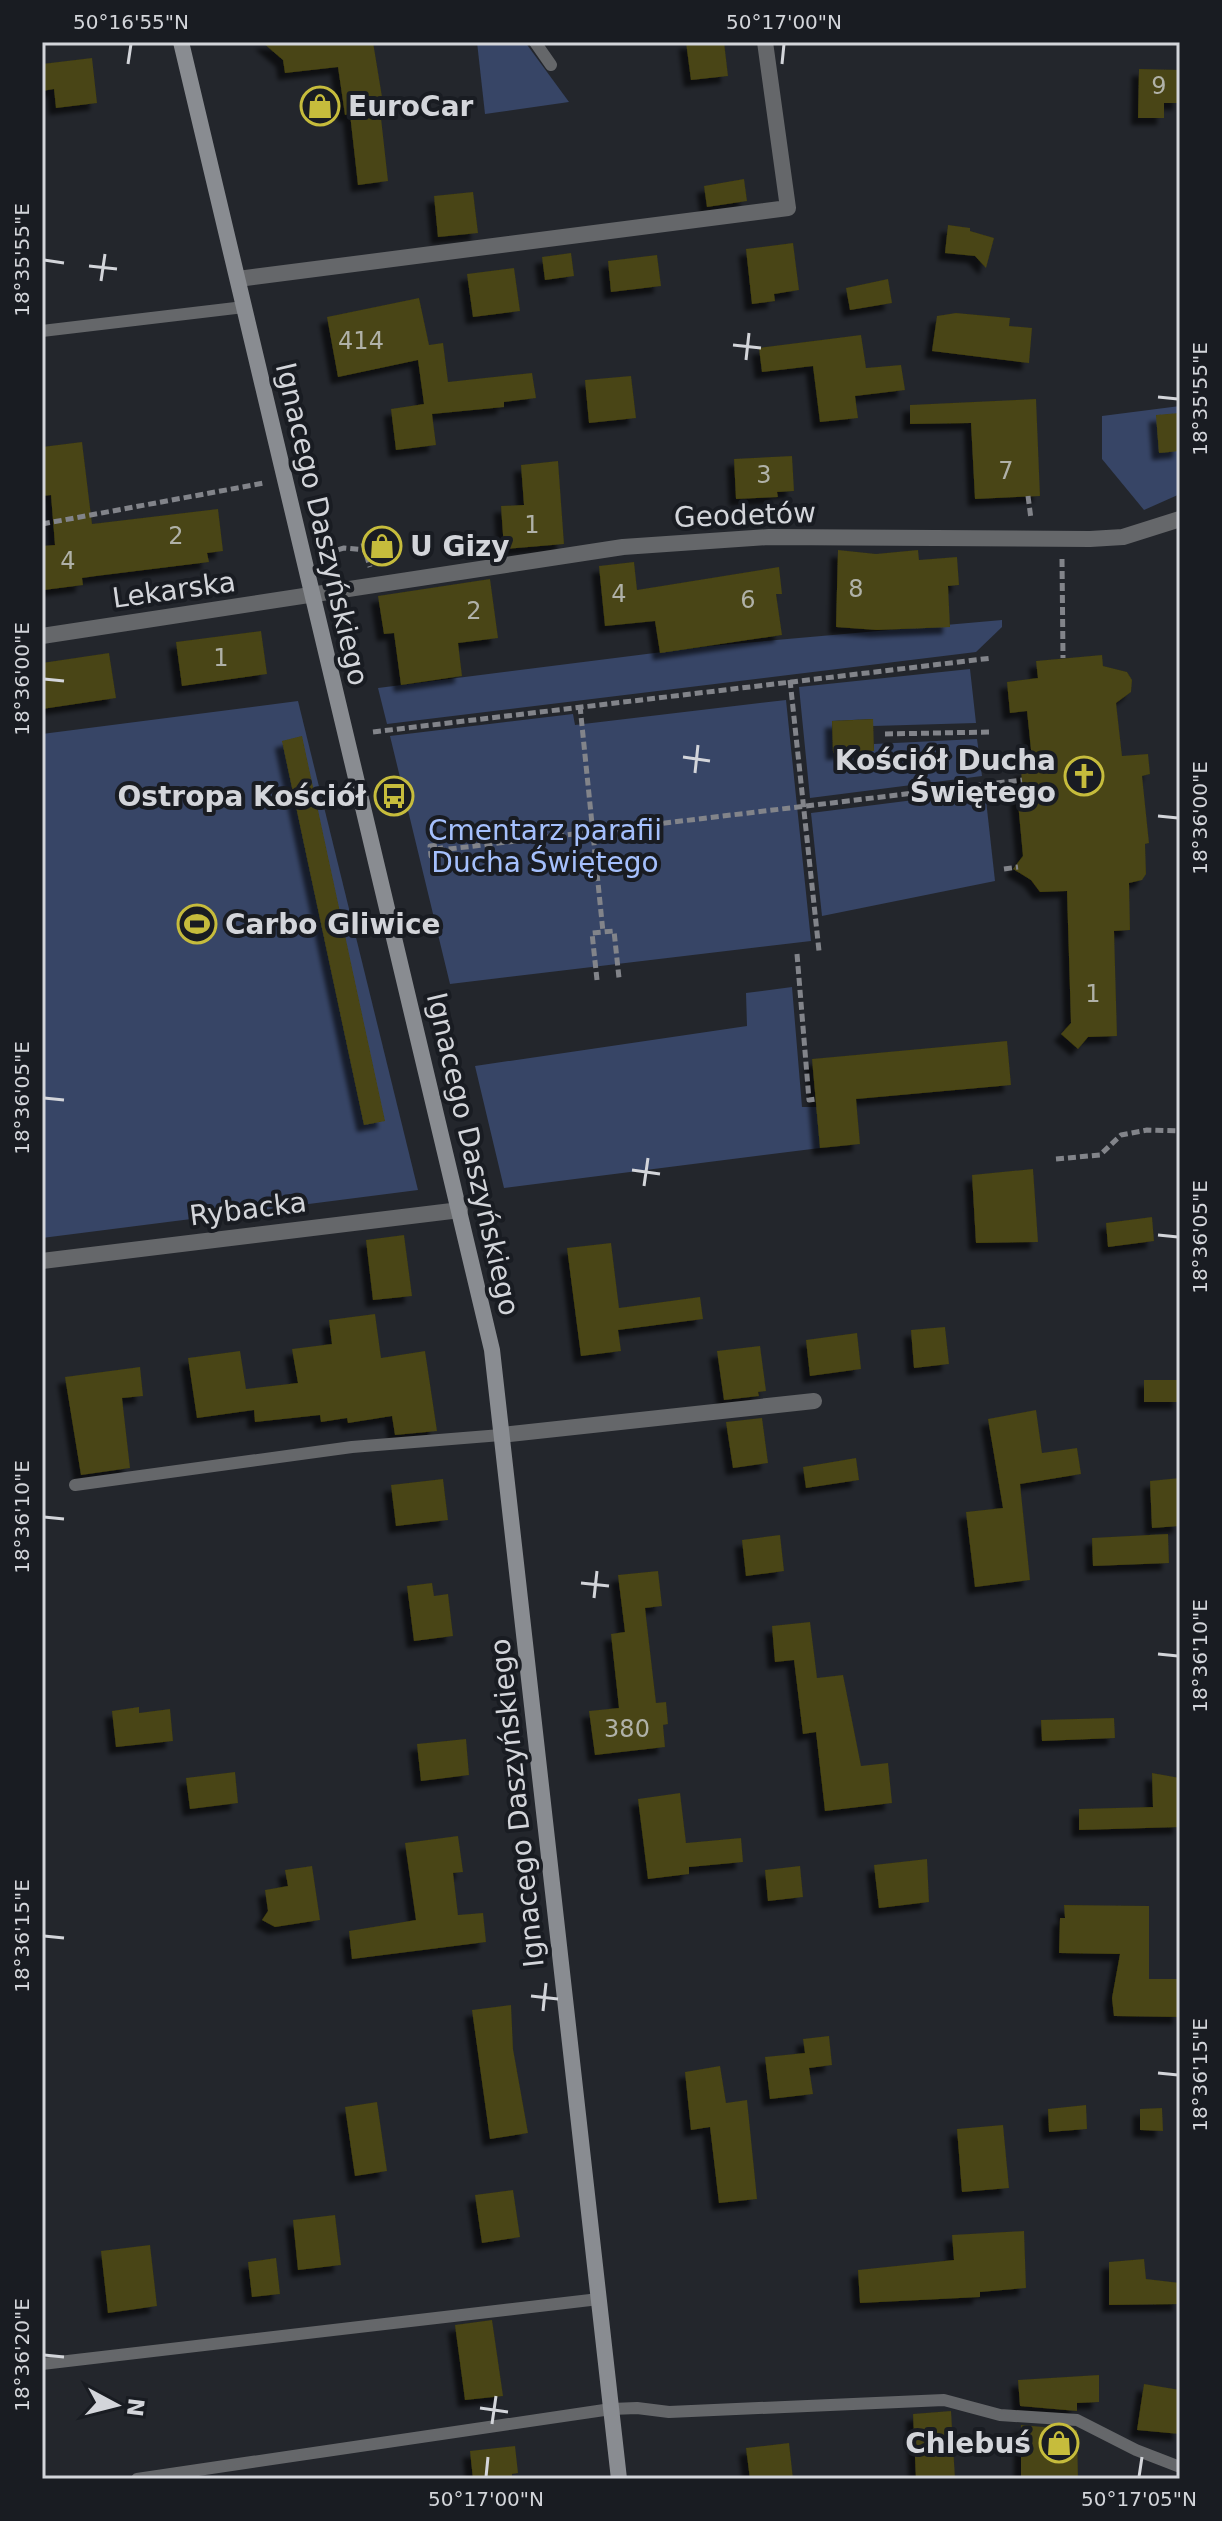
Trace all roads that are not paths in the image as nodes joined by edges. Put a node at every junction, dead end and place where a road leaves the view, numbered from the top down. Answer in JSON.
{"nodes":[{"id":1,"x":181,"y":42,"type":"edge"},
{"id":2,"x":535,"y":42,"type":"edge"},
{"id":3,"x":765,"y":42,"type":"edge"},
{"id":4,"x":551,"y":65,"type":"dead end"},
{"id":5,"x":238,"y":279,"type":"junction"},
{"id":6,"x":244,"y":307,"type":"junction"},
{"id":7,"x":42,"y":331,"type":"edge"},
{"id":8,"x":1180,"y":519,"type":"edge"},
{"id":9,"x":313,"y":596,"type":"junction"},
{"id":10,"x":42,"y":636,"type":"edge"},
{"id":11,"x":460,"y":1210,"type":"junction"},
{"id":12,"x":42,"y":1261,"type":"edge"},
{"id":13,"x":814,"y":1401,"type":"dead end"},
{"id":14,"x":501,"y":1435,"type":"junction"},
{"id":15,"x":75,"y":1485,"type":"dead end"},
{"id":16,"x":599,"y":2299,"type":"junction"},
{"id":17,"x":42,"y":2364,"type":"edge"},
{"id":18,"x":611,"y":2409,"type":"junction"},
{"id":19,"x":1180,"y":2467,"type":"edge"},
{"id":20,"x":137,"y":2479,"type":"edge"},
{"id":21,"x":619,"y":2479,"type":"edge"}],
"edges":[{"from":1,"to":5,"type":"main road","name":"Ignacego Daszyńskiego"},
{"from":2,"to":4,"type":"lane"},
{"from":3,"to":5,"type":"street"},
{"from":5,"to":6,"type":"main road","name":"Ignacego Daszyńskiego"},
{"from":6,"to":7,"type":"lane"},
{"from":6,"to":9,"type":"main road","name":"Ignacego Daszyńskiego"},
{"from":8,"to":9,"type":"street","name":"Geodetów"},
{"from":9,"to":10,"type":"street","name":"Lekarska"},
{"from":9,"to":11,"type":"main road","name":"Ignacego Daszyńskiego"},
{"from":11,"to":12,"type":"street","name":"Rybacka"},
{"from":11,"to":14,"type":"main road","name":"Ignacego Daszyńskiego"},
{"from":13,"to":14,"type":"street"},
{"from":14,"to":15,"type":"lane"},
{"from":14,"to":16,"type":"main road","name":"Ignacego Daszyńskiego"},
{"from":16,"to":17,"type":"lane"},
{"from":16,"to":18,"type":"main road","name":"Ignacego Daszyńskiego"},
{"from":18,"to":19,"type":"lane"},
{"from":18,"to":20,"type":"lane"},
{"from":18,"to":21,"type":"main road","name":"Ignacego Daszyńskiego"}]}
